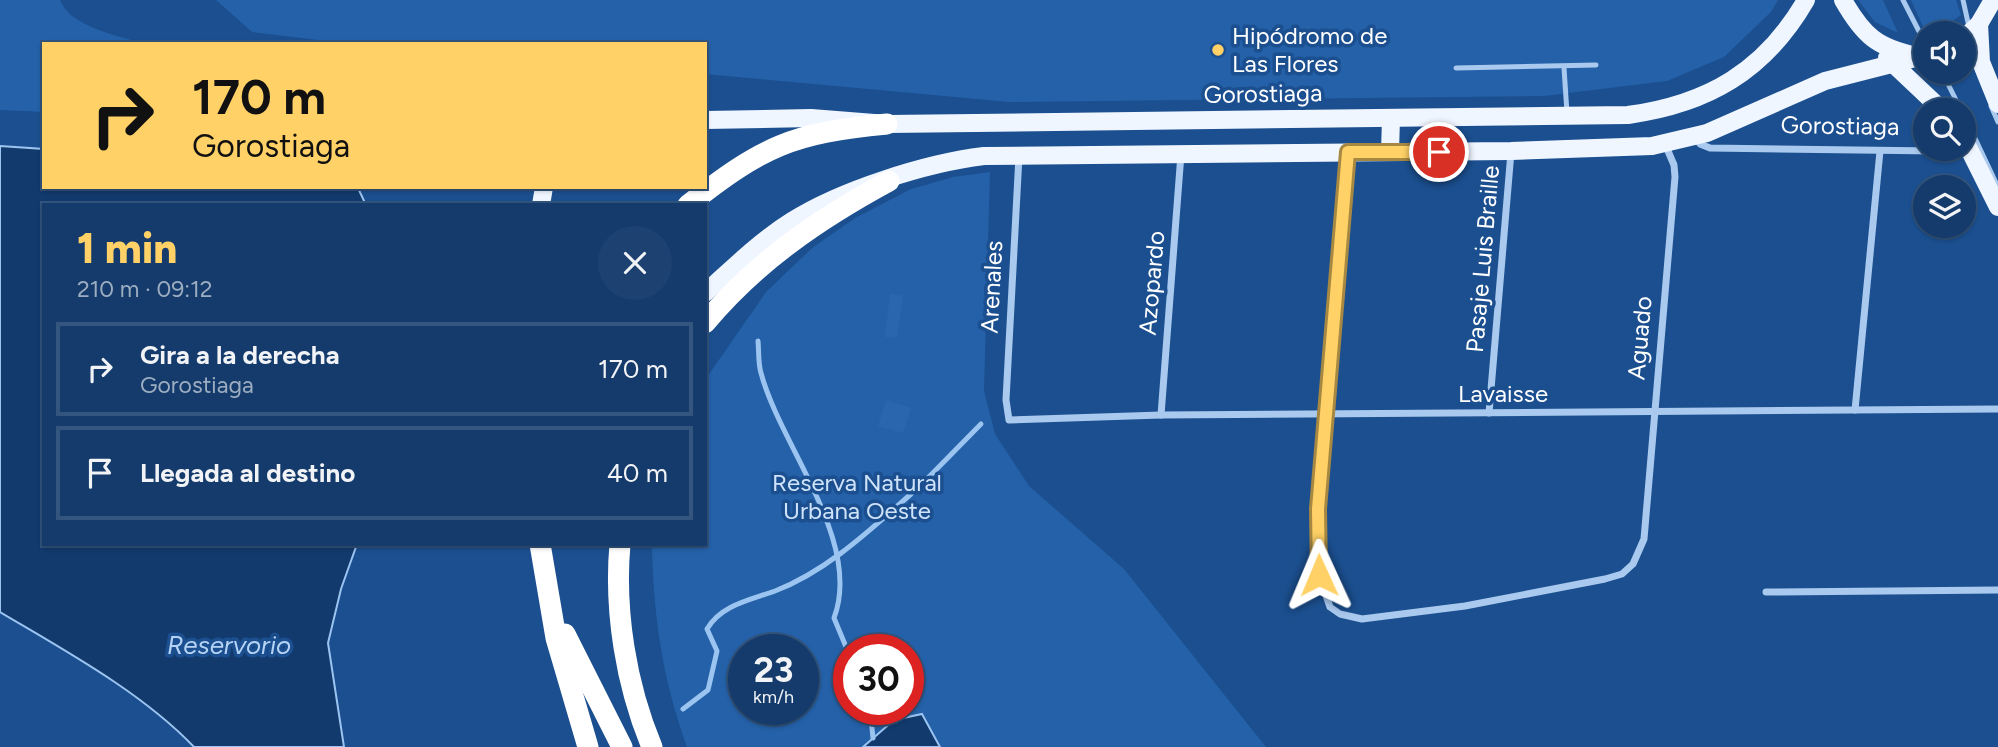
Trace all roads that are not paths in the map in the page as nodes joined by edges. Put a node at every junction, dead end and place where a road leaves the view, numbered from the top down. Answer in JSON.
{"nodes":[{"id":1,"x":1806,"y":0,"type":"edge"},
{"id":2,"x":1843,"y":0,"type":"edge"},
{"id":3,"x":1903,"y":0,"type":"edge"},
{"id":4,"x":1963,"y":0,"type":"edge"},
{"id":5,"x":1993,"y":0,"type":"edge"},
{"id":6,"x":1968,"y":21,"type":"edge"},
{"id":7,"x":1976,"y":25,"type":"edge"},
{"id":8,"x":1913,"y":26,"type":"edge"},
{"id":9,"x":1876,"y":44,"type":"junction"},
{"id":10,"x":1976,"y":47,"type":"edge"},
{"id":11,"x":1913,"y":50,"type":"edge"},
{"id":12,"x":1913,"y":56,"type":"edge"},
{"id":13,"x":1595,"y":65,"type":"dead end"},
{"id":14,"x":1893,"y":65,"type":"junction"},
{"id":15,"x":1456,"y":68,"type":"dead end"},
{"id":16,"x":1564,"y":68,"type":"junction"},
{"id":17,"x":1979,"y":79,"type":"dead end"},
{"id":18,"x":1929,"y":98,"type":"edge"},
{"id":19,"x":1998,"y":104,"type":"edge"},
{"id":20,"x":1567,"y":117,"type":"junction"},
{"id":21,"x":1391,"y":118,"type":"junction"},
{"id":22,"x":707,"y":120,"type":"edge"},
{"id":23,"x":1998,"y":122,"type":"edge"},
{"id":24,"x":887,"y":124,"type":"junction"},
{"id":25,"x":1695,"y":136,"type":"junction"},
{"id":26,"x":1976,"y":141,"type":"edge"},
{"id":27,"x":1665,"y":144,"type":"junction"},
{"id":28,"x":1913,"y":150,"type":"edge"},
{"id":29,"x":1511,"y":151,"type":"junction"},
{"id":30,"x":1880,"y":151,"type":"junction"},
{"id":31,"x":1348,"y":152,"type":"junction"},
{"id":32,"x":1390,"y":152,"type":"junction"},
{"id":33,"x":1181,"y":154,"type":"junction"},
{"id":34,"x":1019,"y":156,"type":"junction"},
{"id":35,"x":1974,"y":161,"type":"edge"},
{"id":36,"x":888,"y":181,"type":"junction"},
{"id":37,"x":1998,"y":187,"type":"edge"},
{"id":38,"x":691,"y":203,"type":"edge"},
{"id":39,"x":1998,"y":207,"type":"edge"},
{"id":40,"x":707,"y":291,"type":"edge"},
{"id":41,"x":707,"y":321,"type":"edge"},
{"id":42,"x":1998,"y":409,"type":"edge"},
{"id":43,"x":1855,"y":410,"type":"junction"},
{"id":44,"x":1489,"y":412,"type":"junction"},
{"id":45,"x":1652,"y":413,"type":"junction"},
{"id":46,"x":1161,"y":415,"type":"junction"},
{"id":47,"x":1327,"y":415,"type":"junction"},
{"id":48,"x":1009,"y":420,"type":"joint"},
{"id":49,"x":540,"y":546,"type":"edge"},
{"id":50,"x":620,"y":546,"type":"edge"},
{"id":51,"x":1998,"y":590,"type":"edge"},
{"id":52,"x":1766,"y":592,"type":"dead end"},
{"id":53,"x":548,"y":598,"type":"junction"},
{"id":54,"x":588,"y":747,"type":"edge"},
{"id":55,"x":622,"y":747,"type":"edge"},
{"id":56,"x":652,"y":747,"type":"edge"}],
"edges":[{"from":1,"to":20,"type":"main road","name":"Gorostiaga"},
{"from":2,"to":9,"type":"main road"},
{"from":3,"to":8,"type":"lane"},
{"from":4,"to":6,"type":"lane"},
{"from":5,"to":7,"type":"main road"},
{"from":9,"to":11,"type":"main road"},
{"from":9,"to":14,"type":"main road"},
{"from":10,"to":19,"type":"main road"},
{"from":12,"to":14,"type":"main road","name":"Gorostiaga"},
{"from":13,"to":16,"type":"lane"},
{"from":14,"to":18,"type":"main road"},
{"from":14,"to":25,"type":"main road","name":"Gorostiaga"},
{"from":15,"to":16,"type":"lane"},
{"from":16,"to":20,"type":"lane"},
{"from":17,"to":23,"type":"lane"},
{"from":20,"to":21,"type":"main road","name":"Gorostiaga"},
{"from":21,"to":24,"type":"main road","name":"Gorostiaga"},
{"from":21,"to":32,"type":"main road"},
{"from":22,"to":24,"type":"main road","name":"Gorostiaga"},
{"from":24,"to":38,"type":"highway"},
{"from":25,"to":27,"type":"main road","name":"Gorostiaga"},
{"from":25,"to":30,"type":"street","name":"Gorostiaga"},
{"from":26,"to":37,"type":"lane"},
{"from":27,"to":29,"type":"main road","name":"Gorostiaga"},
{"from":27,"to":45,"type":"street","name":"Aguado"},
{"from":28,"to":30,"type":"street","name":"Gorostiaga"},
{"from":29,"to":32,"type":"main road","name":"Gorostiaga"},
{"from":29,"to":44,"type":"street","name":"Pasaje Luis Braille"},
{"from":30,"to":43,"type":"street"},
{"from":31,"to":32,"type":"main road","name":"Gorostiaga"},
{"from":31,"to":33,"type":"main road","name":"Gorostiaga"},
{"from":31,"to":47,"type":"street"},
{"from":33,"to":34,"type":"main road","name":"Gorostiaga"},
{"from":33,"to":46,"type":"street","name":"Azopardo"},
{"from":34,"to":36,"type":"main road","name":"Gorostiaga"},
{"from":34,"to":48,"type":"street","name":"Arenales"},
{"from":35,"to":39,"type":"main road"},
{"from":36,"to":40,"type":"main road","name":"Gorostiaga"},
{"from":36,"to":41,"type":"highway"},
{"from":42,"to":43,"type":"street","name":"Lavaisse"},
{"from":43,"to":45,"type":"street","name":"Lavaisse"},
{"from":44,"to":45,"type":"street","name":"Lavaisse"},
{"from":44,"to":47,"type":"street","name":"Lavaisse"},
{"from":45,"to":47,"type":"street","name":"Aguado"},
{"from":46,"to":47,"type":"street","name":"Lavaisse"},
{"from":46,"to":48,"type":"street","name":"Lavaisse"},
{"from":49,"to":53,"type":"highway"},
{"from":50,"to":56,"type":"highway"},
{"from":51,"to":52,"type":"street"},
{"from":53,"to":54,"type":"highway"},
{"from":53,"to":55,"type":"highway"}]}
